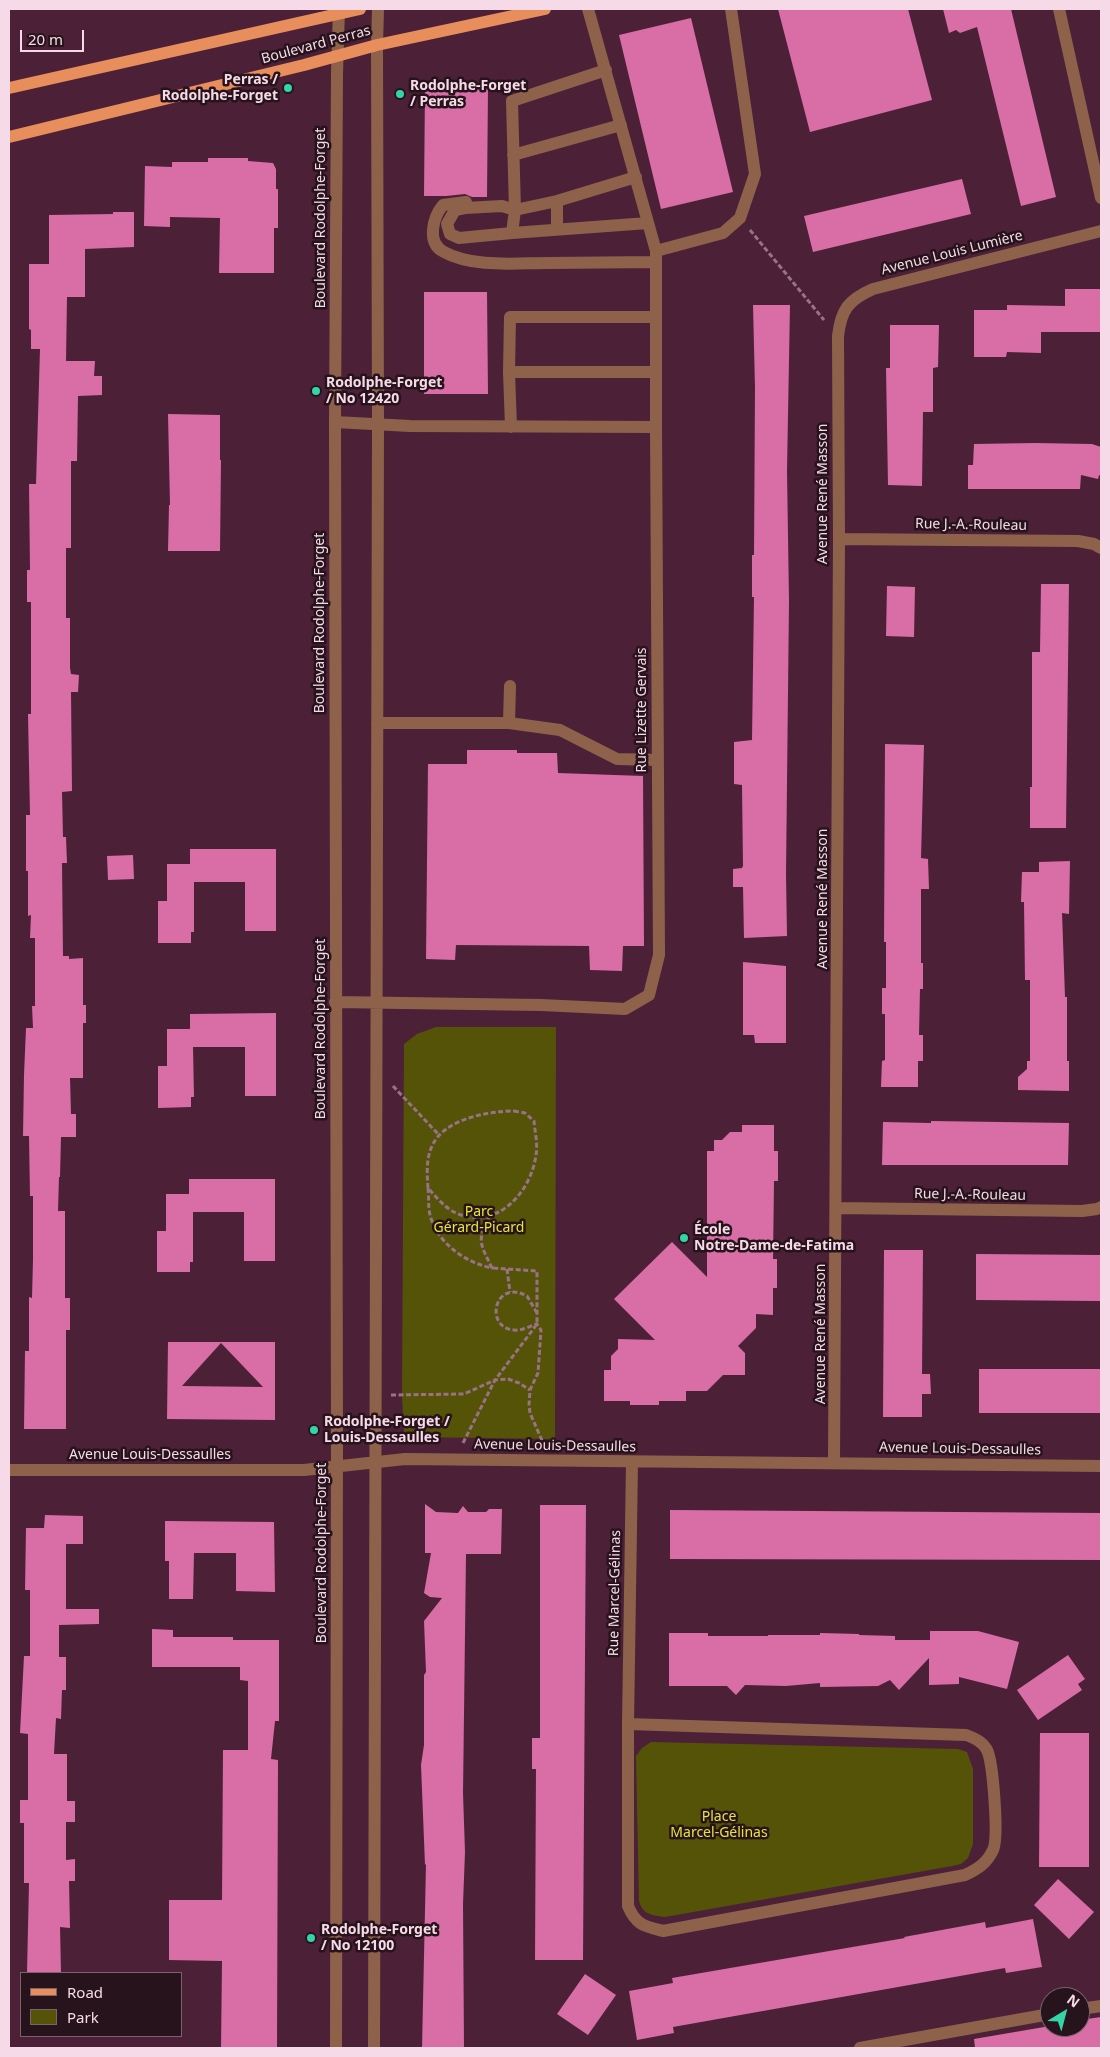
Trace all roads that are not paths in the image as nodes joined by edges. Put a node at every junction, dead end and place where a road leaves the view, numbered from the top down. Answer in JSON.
{"nodes":[{"id":1,"x":360,"y":9,"type":"edge"},
{"id":2,"x":378,"y":9,"type":"edge"},
{"id":3,"x":545,"y":9,"type":"edge"},
{"id":4,"x":588,"y":9,"type":"edge"},
{"id":5,"x":731,"y":9,"type":"edge"},
{"id":6,"x":1059,"y":9,"type":"edge"},
{"id":7,"x":339,"y":11,"type":"edge"},
{"id":8,"x":377,"y":45,"type":"junction"},
{"id":9,"x":337,"y":56,"type":"junction"},
{"id":10,"x":606,"y":70,"type":"junction"},
{"id":11,"x":9,"y":88,"type":"edge"},
{"id":12,"x":621,"y":125,"type":"junction"},
{"id":13,"x":9,"y":137,"type":"edge"},
{"id":14,"x":513,"y":155,"type":"junction"},
{"id":15,"x":636,"y":177,"type":"junction"},
{"id":16,"x":1101,"y":198,"type":"edge"},
{"id":17,"x":557,"y":201,"type":"junction"},
{"id":18,"x":502,"y":206,"type":"junction"},
{"id":19,"x":515,"y":210,"type":"junction"},
{"id":20,"x":648,"y":222,"type":"junction"},
{"id":21,"x":557,"y":228,"type":"junction"},
{"id":22,"x":1101,"y":230,"type":"edge"},
{"id":23,"x":512,"y":233,"type":"junction"},
{"id":24,"x":656,"y":256,"type":"junction"},
{"id":25,"x":656,"y":317,"type":"junction"},
{"id":26,"x":838,"y":336,"type":"joint"},
{"id":27,"x":509,"y":372,"type":"junction"},
{"id":28,"x":656,"y":372,"type":"junction"},
{"id":29,"x":335,"y":422,"type":"junction"},
{"id":30,"x":378,"y":424,"type":"junction"},
{"id":31,"x":511,"y":426,"type":"junction"},
{"id":32,"x":656,"y":427,"type":"junction"},
{"id":33,"x":839,"y":538,"type":"junction"},
{"id":34,"x":1101,"y":548,"type":"edge"},
{"id":35,"x":510,"y":686,"type":"dead end"},
{"id":36,"x":377,"y":723,"type":"junction"},
{"id":37,"x":508,"y":723,"type":"junction"},
{"id":38,"x":657,"y":760,"type":"junction"},
{"id":39,"x":335,"y":1002,"type":"junction"},
{"id":40,"x":376,"y":1002,"type":"junction"},
{"id":41,"x":1101,"y":1206,"type":"edge"},
{"id":42,"x":837,"y":1208,"type":"junction"},
{"id":43,"x":632,"y":1462,"type":"junction"},
{"id":44,"x":834,"y":1462,"type":"junction"},
{"id":45,"x":375,"y":1463,"type":"junction"},
{"id":46,"x":1101,"y":1466,"type":"edge"},
{"id":47,"x":337,"y":1467,"type":"junction"},
{"id":48,"x":9,"y":1470,"type":"edge"},
{"id":49,"x":628,"y":1724,"type":"junction"},
{"id":50,"x":1040,"y":2016,"type":"edge"},
{"id":51,"x":336,"y":2048,"type":"edge"},
{"id":52,"x":374,"y":2048,"type":"edge"},
{"id":53,"x":860,"y":2048,"type":"edge"}],
"edges":[{"from":1,"to":7,"type":"main road","name":"Boulevard Perras"},
{"from":2,"to":8,"type":"street"},
{"from":3,"to":8,"type":"main road","name":"Boulevard Perras"},
{"from":4,"to":10,"type":"street","name":"Rue Lizette Gervais"},
{"from":5,"to":24,"type":"street"},
{"from":6,"to":16,"type":"street"},
{"from":7,"to":9,"type":"street","name":"Boulevard Rodolphe-Forget"},
{"from":7,"to":11,"type":"main road","name":"Boulevard Perras"},
{"from":8,"to":9,"type":"main road","name":"Boulevard Perras"},
{"from":8,"to":30,"type":"street"},
{"from":9,"to":13,"type":"main road","name":"Boulevard Perras"},
{"from":9,"to":29,"type":"street","name":"Boulevard Rodolphe-Forget"},
{"from":10,"to":12,"type":"street","name":"Rue Lizette Gervais"},
{"from":10,"to":14,"type":"street"},
{"from":12,"to":14,"type":"street"},
{"from":12,"to":15,"type":"street","name":"Rue Lizette Gervais"},
{"from":14,"to":19,"type":"street"},
{"from":15,"to":17,"type":"street"},
{"from":15,"to":20,"type":"street","name":"Rue Lizette Gervais"},
{"from":17,"to":19,"type":"street"},
{"from":17,"to":21,"type":"street"},
{"from":18,"to":19,"type":"street"},
{"from":18,"to":23,"type":"street"},
{"from":18,"to":24,"type":"street"},
{"from":19,"to":23,"type":"street"},
{"from":20,"to":21,"type":"street"},
{"from":20,"to":24,"type":"street","name":"Rue Lizette Gervais"},
{"from":21,"to":23,"type":"street"},
{"from":22,"to":26,"type":"street","name":"Avenue Louis Lumière"},
{"from":24,"to":25,"type":"street","name":"Rue Lizette Gervais"},
{"from":25,"to":27,"type":"street"},
{"from":25,"to":28,"type":"street","name":"Rue Lizette Gervais"},
{"from":26,"to":33,"type":"street","name":"Avenue René Masson"},
{"from":27,"to":28,"type":"street"},
{"from":27,"to":31,"type":"street"},
{"from":28,"to":32,"type":"street","name":"Rue Lizette Gervais"},
{"from":29,"to":30,"type":"street"},
{"from":29,"to":39,"type":"street","name":"Boulevard Rodolphe-Forget"},
{"from":30,"to":31,"type":"street"},
{"from":30,"to":36,"type":"street"},
{"from":31,"to":32,"type":"street"},
{"from":32,"to":38,"type":"street","name":"Rue Lizette Gervais"},
{"from":33,"to":34,"type":"street","name":"Rue J.-A.-Rouleau"},
{"from":33,"to":42,"type":"street","name":"Avenue René Masson"},
{"from":35,"to":37,"type":"street"},
{"from":36,"to":37,"type":"street"},
{"from":36,"to":40,"type":"street"},
{"from":37,"to":38,"type":"street"},
{"from":38,"to":40,"type":"street","name":"Rue Lizette Gervais"},
{"from":39,"to":40,"type":"street","name":"Rue Lizette Gervais"},
{"from":39,"to":47,"type":"street","name":"Boulevard Rodolphe-Forget"},
{"from":40,"to":45,"type":"street"},
{"from":41,"to":42,"type":"street","name":"Rue J.-A.-Rouleau"},
{"from":42,"to":44,"type":"street","name":"Avenue René Masson"},
{"from":43,"to":44,"type":"street","name":"Avenue Louis-Dessaulles"},
{"from":43,"to":45,"type":"street","name":"Avenue Louis-Dessaulles"},
{"from":43,"to":49,"type":"street","name":"Rue Marcel-Gélinas"},
{"from":44,"to":46,"type":"street","name":"Avenue Louis-Dessaulles"},
{"from":45,"to":47,"type":"street","name":"Avenue Louis-Dessaulles"},
{"from":45,"to":52,"type":"street"},
{"from":47,"to":48,"type":"street","name":"Avenue Louis-Dessaulles"},
{"from":47,"to":51,"type":"street","name":"Boulevard Rodolphe-Forget"},
{"from":49,"to":49,"type":"street"},
{"from":50,"to":53,"type":"street"}]}
